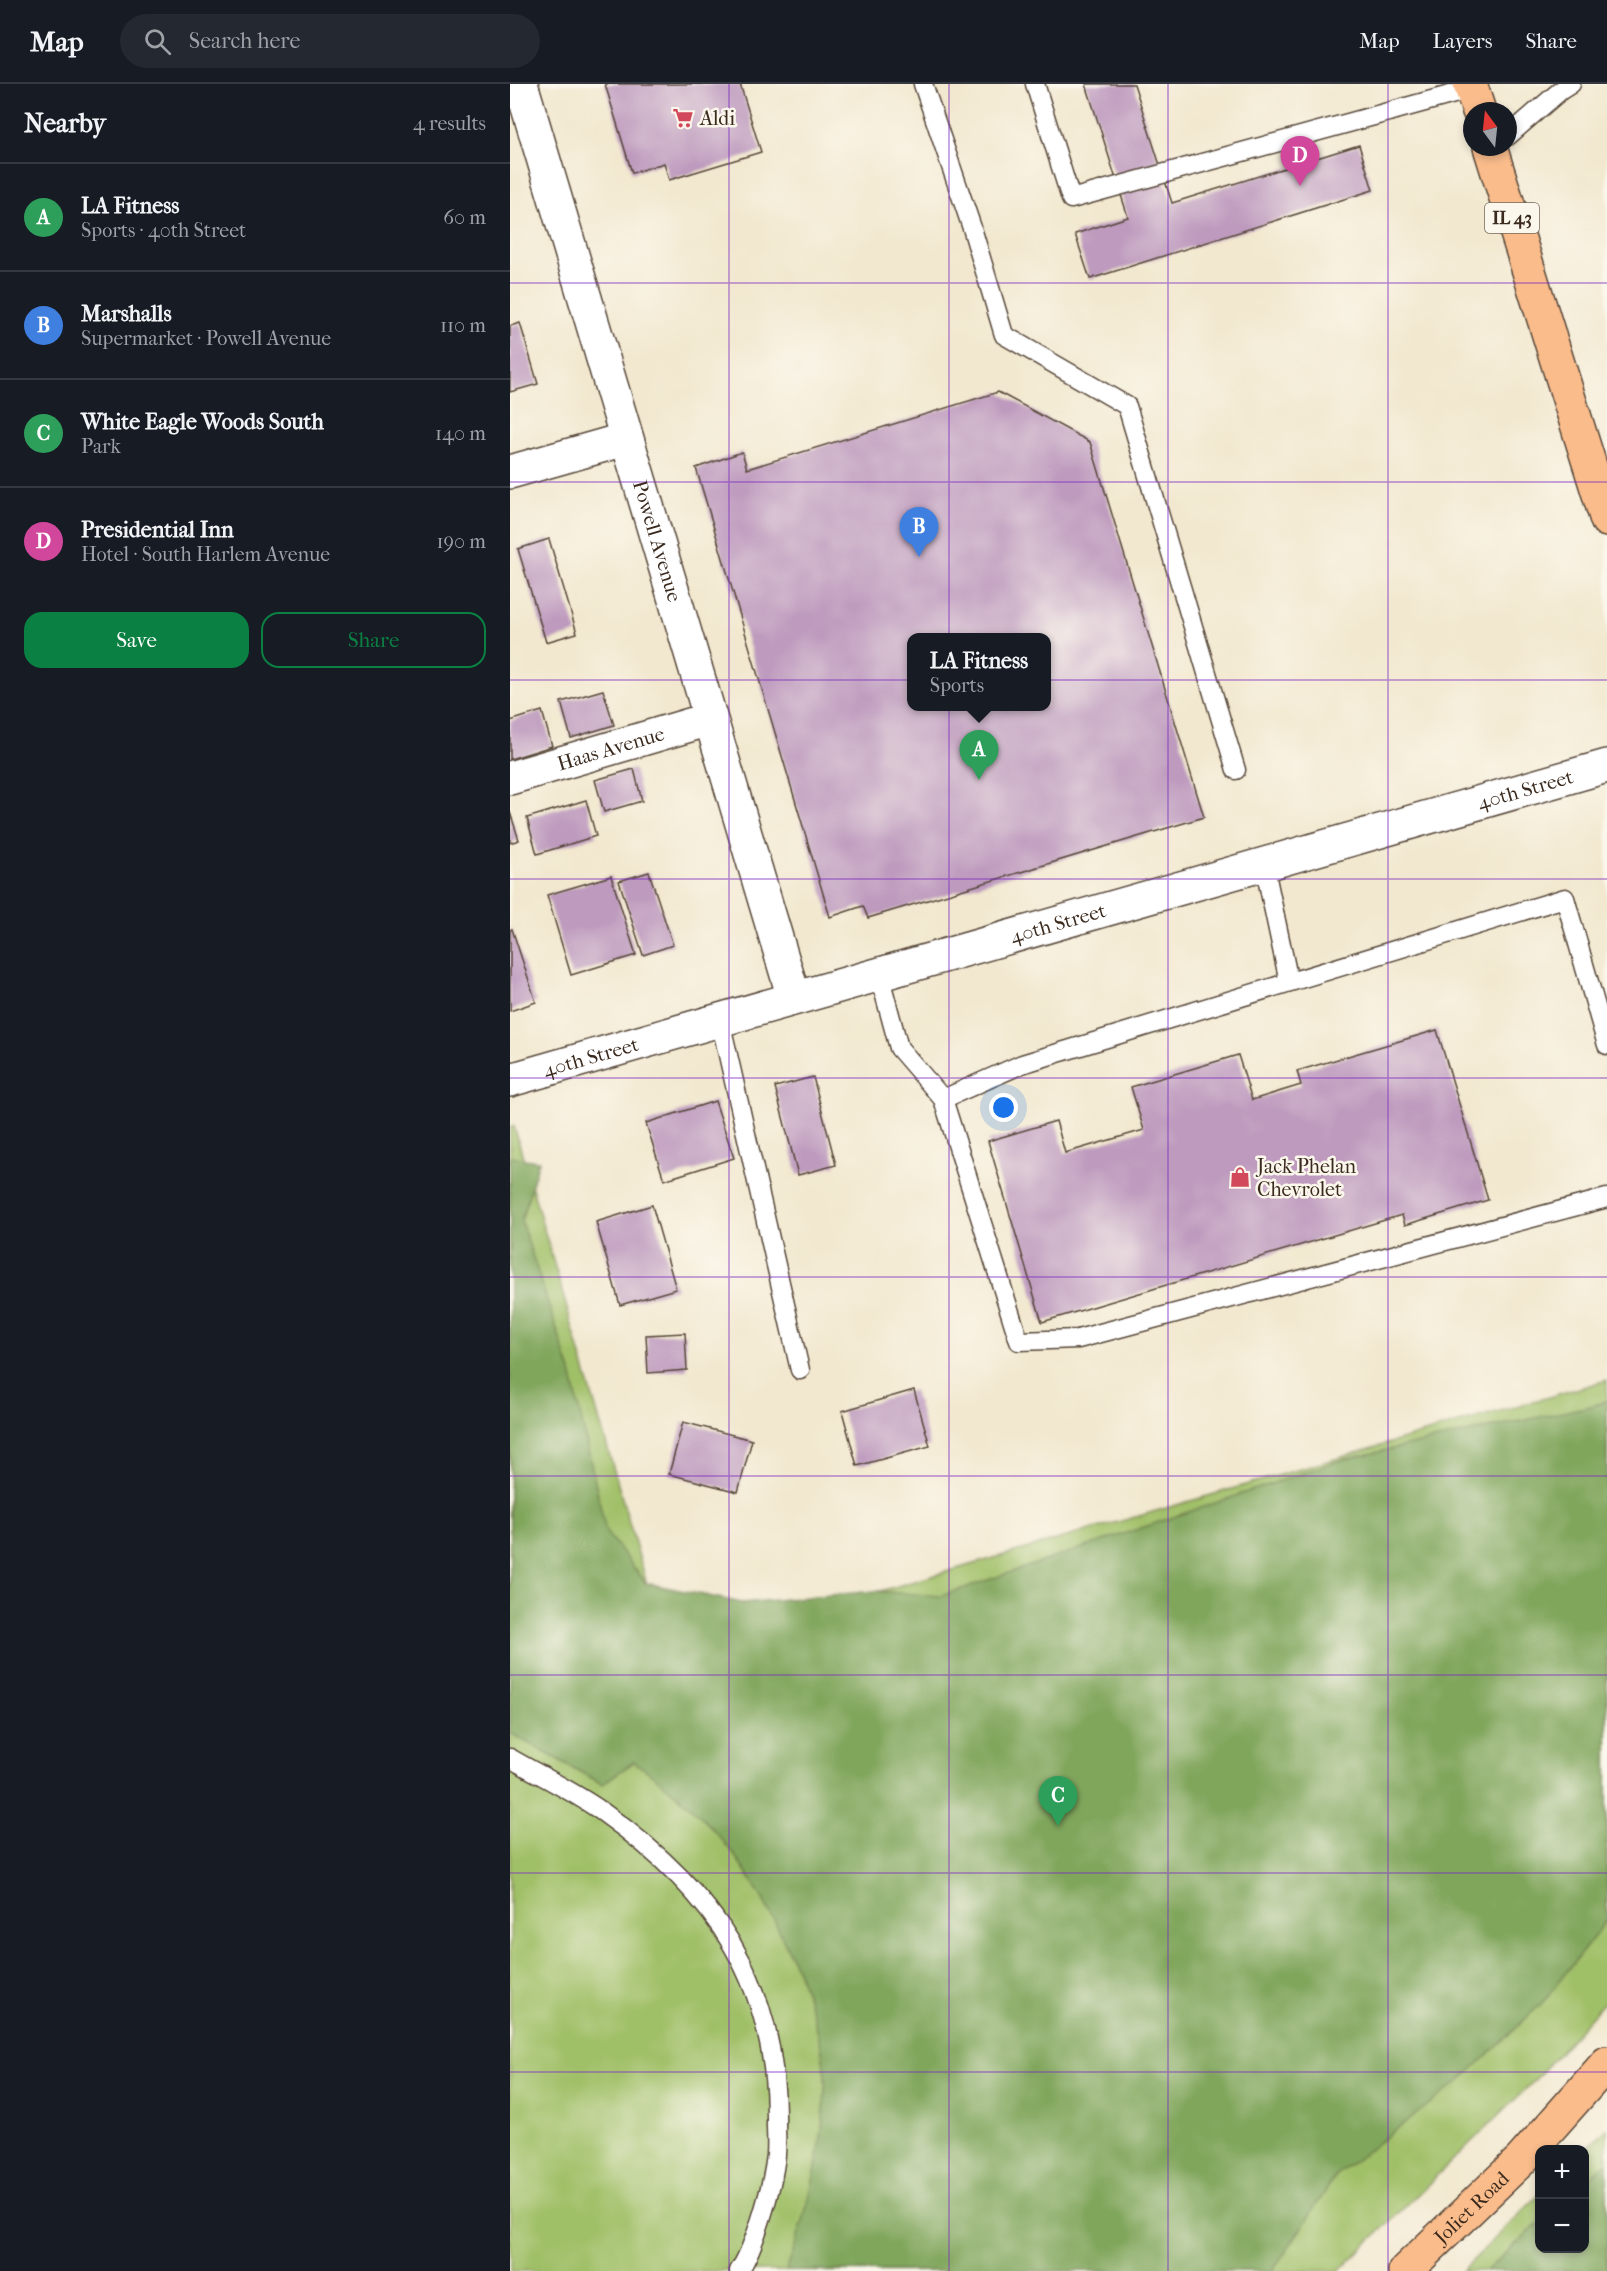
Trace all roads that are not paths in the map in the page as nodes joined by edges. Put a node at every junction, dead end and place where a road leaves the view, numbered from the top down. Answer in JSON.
{"nodes":[{"id":1,"x":521,"y":84,"type":"edge"},
{"id":2,"x":922,"y":84,"type":"edge"},
{"id":3,"x":1035,"y":84,"type":"edge"},
{"id":4,"x":1571,"y":84,"type":"edge"},
{"id":5,"x":1474,"y":95,"type":"edge"},
{"id":6,"x":1517,"y":127,"type":"edge"},
{"id":7,"x":1499,"y":156,"type":"edge"},
{"id":8,"x":626,"y":439,"type":"junction"},
{"id":9,"x":510,"y":472,"type":"edge"},
{"id":10,"x":1607,"y":520,"type":"edge"},
{"id":11,"x":710,"y":719,"type":"junction"},
{"id":12,"x":1607,"y":766,"type":"edge"},
{"id":13,"x":1236,"y":770,"type":"dead end"},
{"id":14,"x":510,"y":778,"type":"edge"},
{"id":15,"x":1264,"y":864,"type":"junction"},
{"id":16,"x":879,"y":974,"type":"junction"},
{"id":17,"x":1289,"y":982,"type":"junction"},
{"id":18,"x":795,"y":998,"type":"junction"},
{"id":19,"x":720,"y":1020,"type":"junction"},
{"id":20,"x":1607,"y":1045,"type":"edge"},
{"id":21,"x":510,"y":1080,"type":"edge"},
{"id":22,"x":943,"y":1099,"type":"junction"},
{"id":23,"x":1607,"y":1198,"type":"edge"},
{"id":24,"x":800,"y":1370,"type":"dead end"},
{"id":25,"x":510,"y":1758,"type":"edge"},
{"id":26,"x":1607,"y":2063,"type":"edge"},
{"id":27,"x":739,"y":2271,"type":"edge"},
{"id":28,"x":1405,"y":2271,"type":"edge"}],
"edges":[{"from":1,"to":8,"type":"street","name":"Powell Avenue"},
{"from":2,"to":13,"type":"lane"},
{"from":3,"to":5,"type":"lane"},
{"from":4,"to":6,"type":"lane"},
{"from":7,"to":10,"type":"main road","number":"IL 43"},
{"from":8,"to":9,"type":"street"},
{"from":8,"to":11,"type":"street","name":"Powell Avenue"},
{"from":11,"to":14,"type":"street","name":"Haas Avenue"},
{"from":11,"to":18,"type":"street","name":"Powell Avenue"},
{"from":12,"to":15,"type":"street","name":"40th Street"},
{"from":15,"to":16,"type":"street","name":"40th Street"},
{"from":15,"to":17,"type":"lane"},
{"from":16,"to":18,"type":"street","name":"40th Street"},
{"from":16,"to":22,"type":"lane"},
{"from":17,"to":20,"type":"lane"},
{"from":17,"to":22,"type":"lane"},
{"from":18,"to":19,"type":"street","name":"40th Street"},
{"from":19,"to":21,"type":"street","name":"40th Street"},
{"from":19,"to":24,"type":"lane"},
{"from":22,"to":23,"type":"lane"},
{"from":25,"to":27,"type":"lane"},
{"from":26,"to":28,"type":"main road","name":"Joliet Road"}]}
